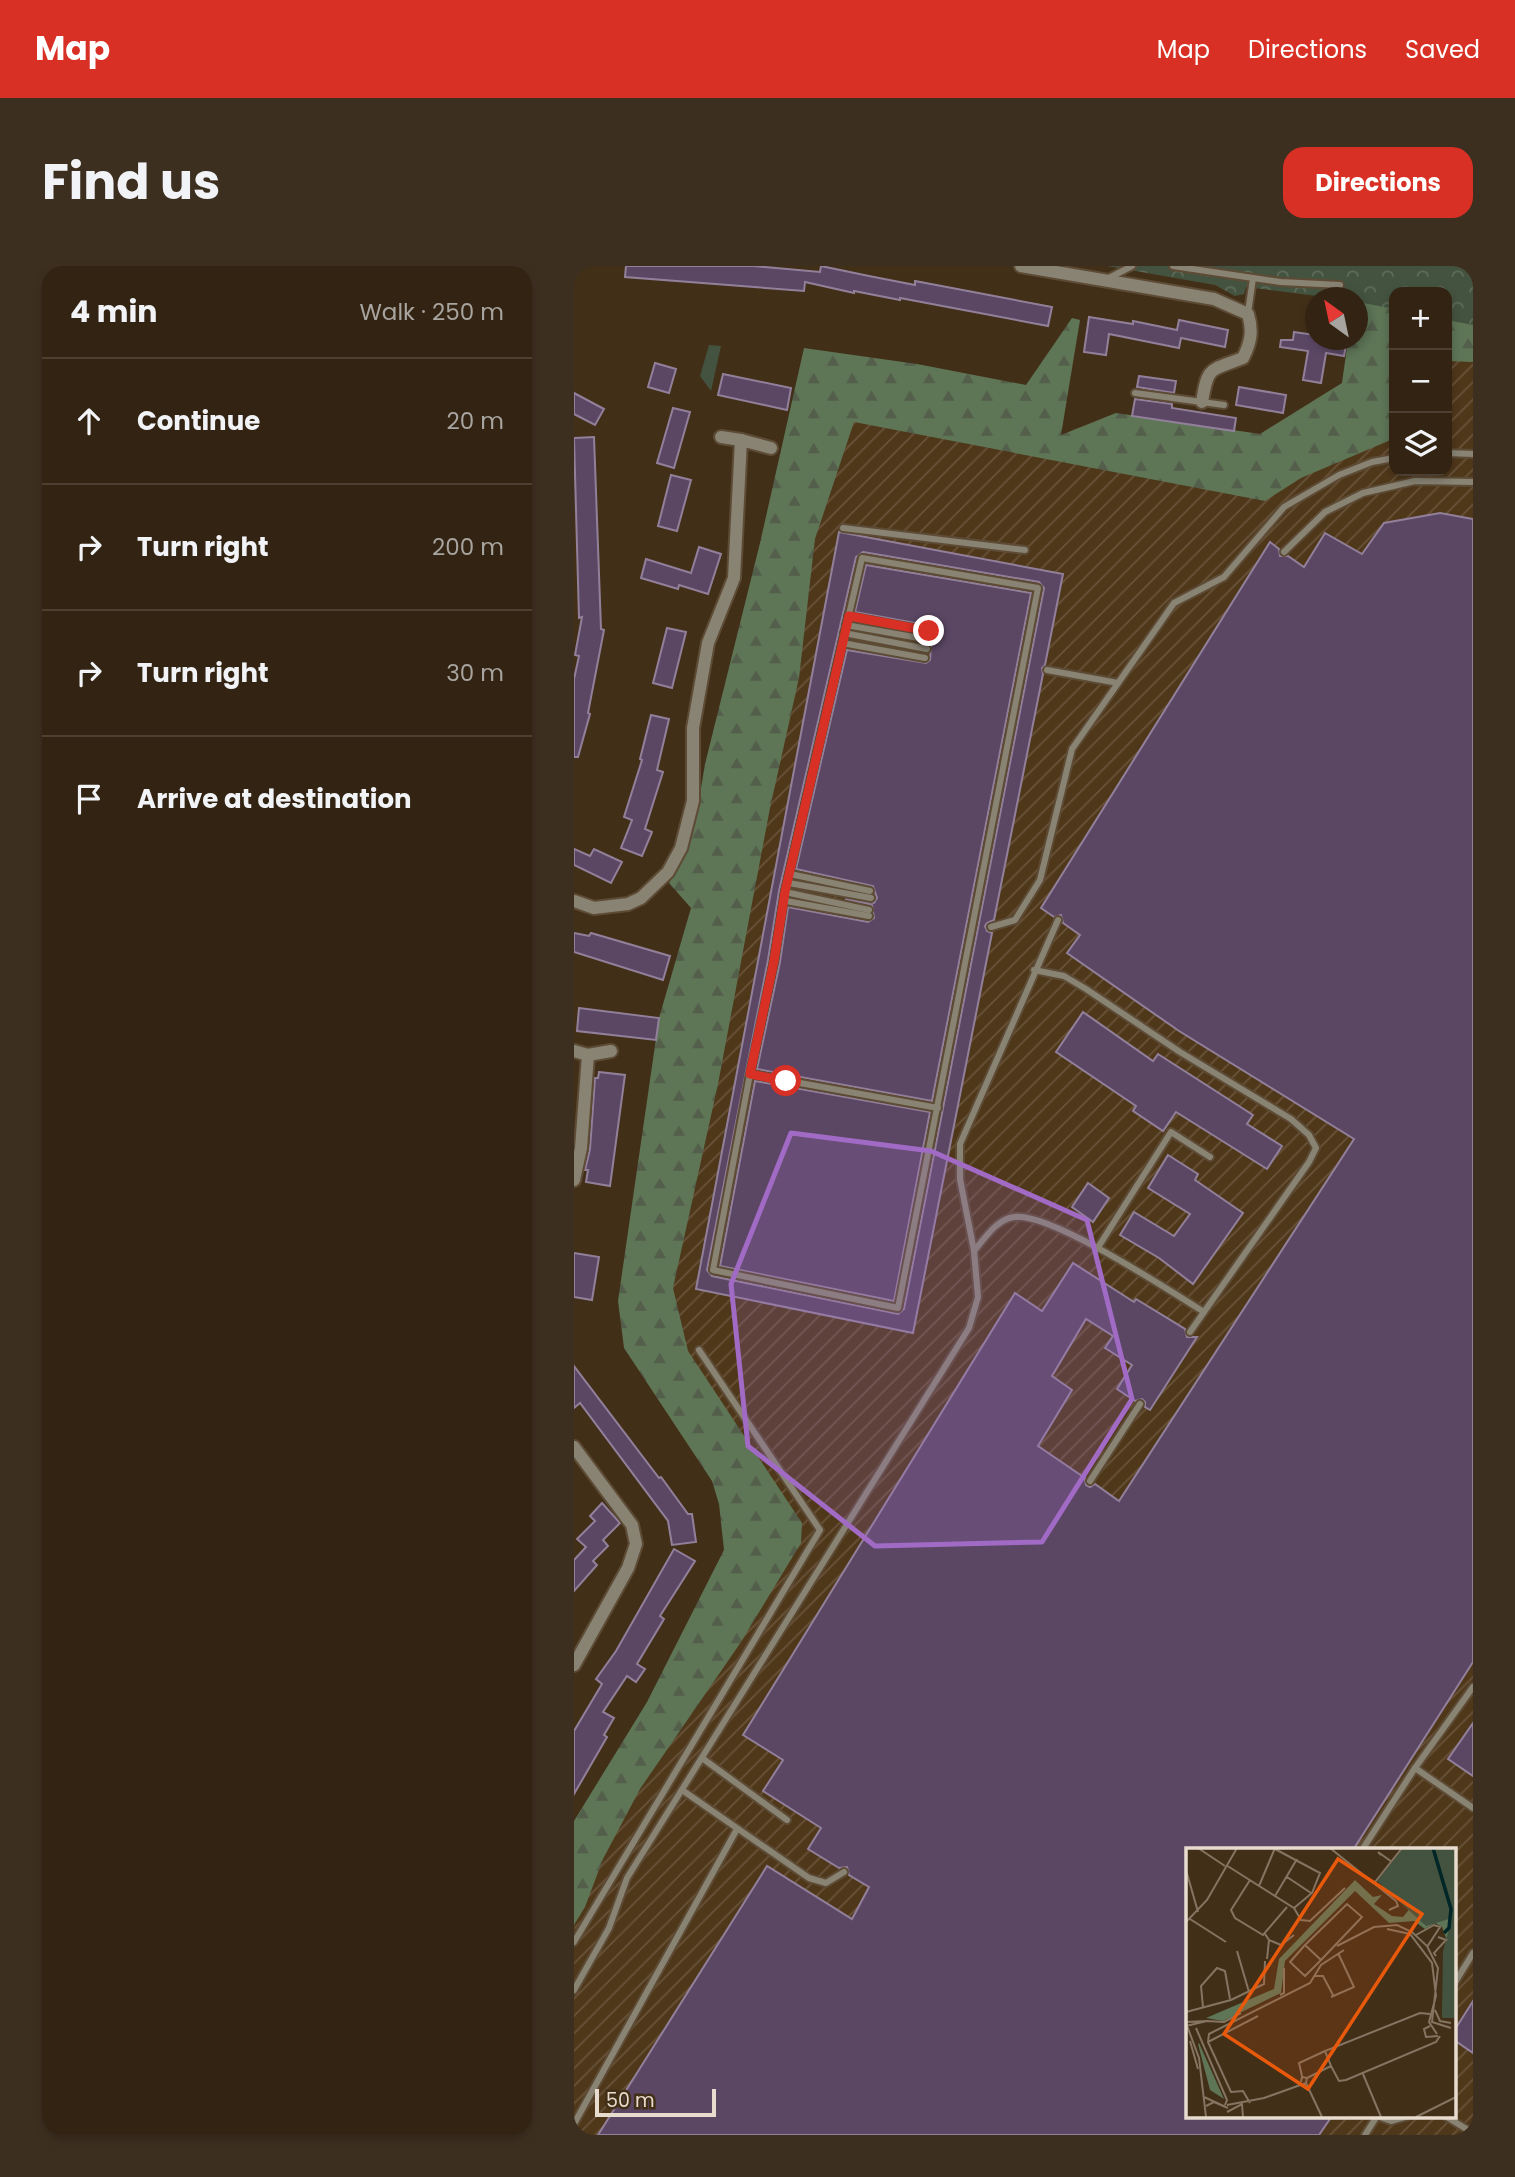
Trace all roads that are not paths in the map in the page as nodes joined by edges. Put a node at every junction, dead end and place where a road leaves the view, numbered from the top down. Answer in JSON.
{"nodes":[{"id":1,"x":1021,"y":266,"type":"edge"},
{"id":2,"x":1132,"y":266,"type":"edge"},
{"id":3,"x":1173,"y":266,"type":"edge"},
{"id":4,"x":1253,"y":278,"type":"junction"},
{"id":5,"x":1106,"y":280,"type":"junction"},
{"id":6,"x":1340,"y":285,"type":"dead end"},
{"id":7,"x":1248,"y":314,"type":"junction"},
{"id":8,"x":1135,"y":393,"type":"dead end"},
{"id":9,"x":1202,"y":402,"type":"junction"},
{"id":10,"x":1224,"y":405,"type":"dead end"},
{"id":11,"x":721,"y":437,"type":"dead end"},
{"id":12,"x":741,"y":440,"type":"junction"},
{"id":13,"x":771,"y":448,"type":"dead end"},
{"id":14,"x":1452,"y":453,"type":"edge"},
{"id":15,"x":1473,"y":454,"type":"edge"},
{"id":16,"x":1389,"y":459,"type":"edge"},
{"id":17,"x":1473,"y":482,"type":"edge"},
{"id":18,"x":843,"y":528,"type":"dead end"},
{"id":19,"x":1025,"y":550,"type":"dead end"},
{"id":20,"x":1284,"y":552,"type":"dead end"},
{"id":21,"x":849,"y":616,"type":"junction"},
{"id":22,"x":845,"y":629,"type":"junction"},
{"id":23,"x":929,"y":631,"type":"dead end"},
{"id":24,"x":930,"y":640,"type":"dead end"},
{"id":25,"x":842,"y":643,"type":"junction"},
{"id":26,"x":927,"y":649,"type":"dead end"},
{"id":27,"x":925,"y":658,"type":"dead end"},
{"id":28,"x":1047,"y":670,"type":"dead end"},
{"id":29,"x":1118,"y":683,"type":"junction"},
{"id":30,"x":790,"y":874,"type":"junction"},
{"id":31,"x":789,"y":883,"type":"junction"},
{"id":32,"x":785,"y":892,"type":"junction"},
{"id":33,"x":574,"y":901,"type":"edge"},
{"id":34,"x":786,"y":901,"type":"junction"},
{"id":35,"x":1058,"y":920,"type":"dead end"},
{"id":36,"x":991,"y":928,"type":"dead end"},
{"id":37,"x":1034,"y":970,"type":"junction"},
{"id":38,"x":574,"y":1051,"type":"edge"},
{"id":39,"x":611,"y":1051,"type":"dead end"},
{"id":40,"x":588,"y":1055,"type":"junction"},
{"id":41,"x":750,"y":1074,"type":"junction"},
{"id":42,"x":938,"y":1108,"type":"junction"},
{"id":43,"x":1210,"y":1157,"type":"dead end"},
{"id":44,"x":574,"y":1180,"type":"edge"},
{"id":45,"x":1097,"y":1249,"type":"junction"},
{"id":46,"x":974,"y":1251,"type":"junction"},
{"id":47,"x":1204,"y":1312,"type":"junction"},
{"id":48,"x":1189,"y":1332,"type":"dead end"},
{"id":49,"x":699,"y":1350,"type":"dead end"},
{"id":50,"x":1140,"y":1404,"type":"dead end"},
{"id":51,"x":574,"y":1447,"type":"edge"},
{"id":52,"x":1090,"y":1481,"type":"dead end"},
{"id":53,"x":574,"y":1665,"type":"edge"},
{"id":54,"x":1473,"y":1687,"type":"edge"},
{"id":55,"x":702,"y":1758,"type":"junction"},
{"id":56,"x":1415,"y":1768,"type":"junction"},
{"id":57,"x":682,"y":1790,"type":"junction"},
{"id":58,"x":1473,"y":1808,"type":"edge"},
{"id":59,"x":787,"y":1821,"type":"dead end"},
{"id":60,"x":737,"y":1829,"type":"junction"},
{"id":61,"x":1363,"y":1848,"type":"edge"},
{"id":62,"x":844,"y":1872,"type":"dead end"},
{"id":63,"x":574,"y":1942,"type":"edge"},
{"id":64,"x":1473,"y":1952,"type":"edge"},
{"id":65,"x":1455,"y":1982,"type":"edge"},
{"id":66,"x":574,"y":1990,"type":"edge"},
{"id":67,"x":1376,"y":2118,"type":"edge"},
{"id":68,"x":1383,"y":2118,"type":"edge"},
{"id":69,"x":1401,"y":2118,"type":"edge"},
{"id":70,"x":1448,"y":2118,"type":"edge"},
{"id":71,"x":574,"y":2124,"type":"edge"},
{"id":72,"x":1473,"y":2133,"type":"edge"},
{"id":73,"x":1365,"y":2135,"type":"edge"}],
"edges":[{"from":1,"to":5,"type":"street"},
{"from":2,"to":5,"type":"lane"},
{"from":3,"to":4,"type":"lane"},
{"from":4,"to":6,"type":"lane"},
{"from":4,"to":7,"type":"lane"},
{"from":5,"to":7,"type":"street"},
{"from":7,"to":9,"type":"street"},
{"from":8,"to":9,"type":"lane"},
{"from":9,"to":10,"type":"lane"},
{"from":11,"to":12,"type":"street"},
{"from":12,"to":13,"type":"street"},
{"from":12,"to":33,"type":"street"},
{"from":14,"to":15,"type":"lane"},
{"from":16,"to":29,"type":"lane"},
{"from":17,"to":20,"type":"lane"},
{"from":18,"to":19,"type":"lane"},
{"from":21,"to":22,"type":"lane"},
{"from":21,"to":23,"type":"lane"},
{"from":21,"to":42,"type":"lane"},
{"from":22,"to":24,"type":"lane"},
{"from":22,"to":25,"type":"lane"},
{"from":22,"to":26,"type":"lane"},
{"from":25,"to":27,"type":"lane"},
{"from":25,"to":30,"type":"lane"},
{"from":28,"to":29,"type":"lane"},
{"from":29,"to":36,"type":"lane"},
{"from":30,"to":31,"type":"lane"},
{"from":30,"to":31,"type":"lane"},
{"from":31,"to":32,"type":"lane"},
{"from":32,"to":34,"type":"lane"},
{"from":32,"to":34,"type":"lane"},
{"from":34,"to":41,"type":"lane"},
{"from":35,"to":37,"type":"lane"},
{"from":37,"to":46,"type":"lane"},
{"from":37,"to":47,"type":"lane"},
{"from":38,"to":40,"type":"street"},
{"from":39,"to":40,"type":"street"},
{"from":40,"to":44,"type":"street"},
{"from":41,"to":42,"type":"lane"},
{"from":41,"to":42,"type":"lane"},
{"from":43,"to":45,"type":"lane"},
{"from":45,"to":46,"type":"lane"},
{"from":45,"to":47,"type":"lane"},
{"from":46,"to":55,"type":"lane"},
{"from":47,"to":48,"type":"lane"},
{"from":49,"to":63,"type":"lane"},
{"from":50,"to":52,"type":"lane"},
{"from":51,"to":53,"type":"street"},
{"from":54,"to":56,"type":"lane"},
{"from":55,"to":57,"type":"lane"},
{"from":55,"to":59,"type":"lane"},
{"from":56,"to":58,"type":"lane"},
{"from":56,"to":61,"type":"lane"},
{"from":57,"to":60,"type":"lane"},
{"from":57,"to":66,"type":"lane"},
{"from":60,"to":62,"type":"lane"},
{"from":60,"to":71,"type":"lane"},
{"from":64,"to":65,"type":"lane"},
{"from":67,"to":73,"type":"lane"},
{"from":68,"to":69,"type":"lane"},
{"from":70,"to":72,"type":"lane"}]}
